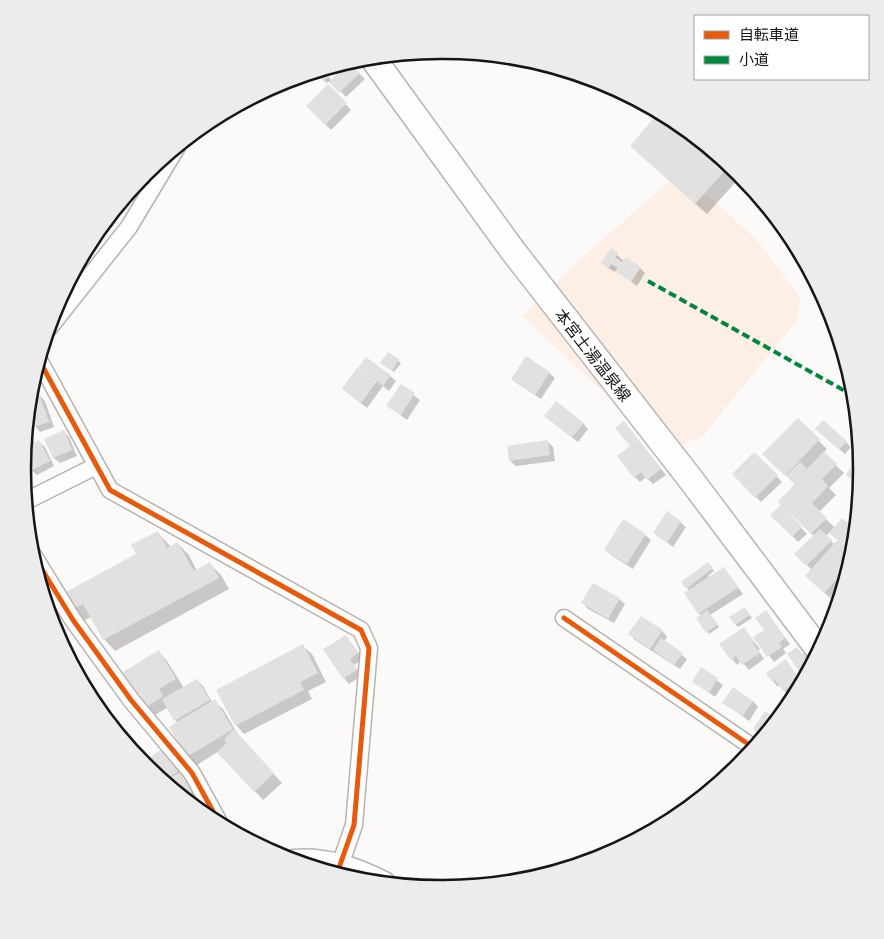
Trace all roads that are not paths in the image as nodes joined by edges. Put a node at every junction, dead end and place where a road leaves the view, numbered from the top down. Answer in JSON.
{"nodes":[{"id":1,"x":377,"y":64,"type":"edge"},
{"id":2,"x":166,"y":166,"type":"edge"},
{"id":3,"x":65,"y":309,"type":"edge"},
{"id":4,"x":44,"y":369,"type":"edge"},
{"id":5,"x":96,"y":466,"type":"junction"},
{"id":6,"x":32,"y":498,"type":"edge"},
{"id":7,"x":44,"y":573,"type":"edge"},
{"id":8,"x":564,"y":618,"type":"dead end"},
{"id":9,"x":814,"y":643,"type":"edge"},
{"id":10,"x":748,"y":744,"type":"edge"},
{"id":11,"x":212,"y":810,"type":"edge"},
{"id":12,"x":320,"y":861,"type":"edge"},
{"id":13,"x":340,"y":865,"type":"junction"},
{"id":14,"x":351,"y":869,"type":"edge"}],
"edges":[{"from":1,"to":9,"type":"main road","name":"本宮土湯温泉線"},
{"from":2,"to":3,"type":"street"},
{"from":4,"to":5,"type":"street"},
{"from":5,"to":6,"type":"street"},
{"from":5,"to":13,"type":"street"},
{"from":7,"to":11,"type":"street"},
{"from":8,"to":10,"type":"street"},
{"from":12,"to":13,"type":"street"},
{"from":13,"to":14,"type":"street"}]}
